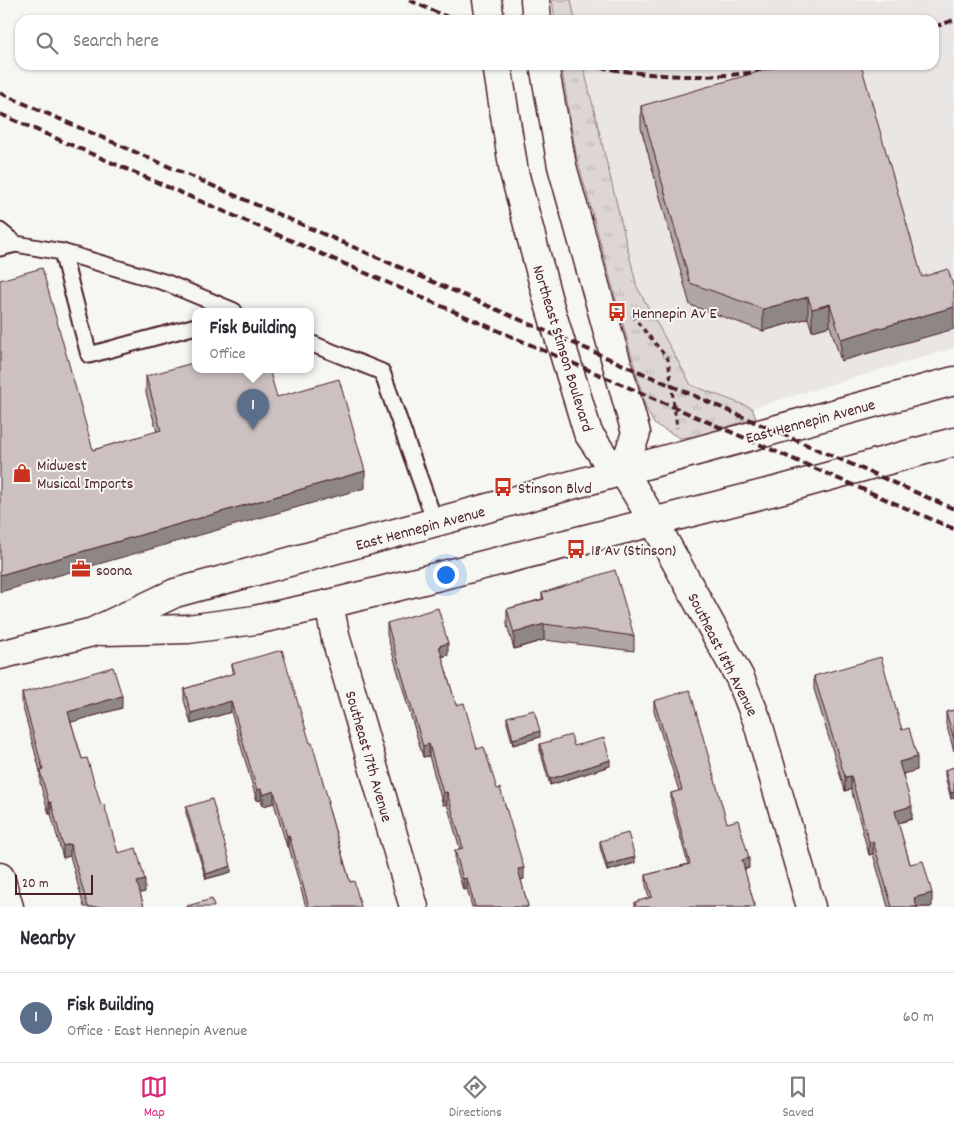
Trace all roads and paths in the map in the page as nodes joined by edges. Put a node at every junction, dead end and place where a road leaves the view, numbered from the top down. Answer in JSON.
{"nodes":[{"id":1,"x":486,"y":0,"type":"edge"},
{"id":2,"x":534,"y":0,"type":"edge"},
{"id":3,"x":489,"y":15,"type":"edge"},
{"id":4,"x":537,"y":15,"type":"edge"},
{"id":5,"x":498,"y":70,"type":"edge"},
{"id":6,"x":545,"y":70,"type":"edge"},
{"id":7,"x":0,"y":231,"type":"edge"},
{"id":8,"x":16,"y":244,"type":"junction"},
{"id":9,"x":0,"y":248,"type":"edge"},
{"id":10,"x":62,"y":252,"type":"junction"},
{"id":11,"x":227,"y":308,"type":"edge"},
{"id":12,"x":626,"y":309,"type":"dead end"},
{"id":13,"x":192,"y":327,"type":"edge"},
{"id":14,"x":314,"y":345,"type":"edge"},
{"id":15,"x":954,"y":381,"type":"edge"},
{"id":16,"x":677,"y":429,"type":"dead end"},
{"id":17,"x":954,"y":442,"type":"edge"},
{"id":18,"x":623,"y":471,"type":"junction"},
{"id":19,"x":435,"y":522,"type":"junction"},
{"id":20,"x":654,"y":522,"type":"junction"},
{"id":21,"x":329,"y":604,"type":"junction"},
{"id":22,"x":93,"y":632,"type":"junction"},
{"id":23,"x":0,"y":655,"type":"edge"},
{"id":24,"x":0,"y":877,"type":"edge"},
{"id":25,"x":806,"y":906,"type":"edge"},
{"id":26,"x":8,"y":907,"type":"edge"},
{"id":27,"x":414,"y":907,"type":"edge"}],
"edges":[{"from":1,"to":3,"type":"main road"},
{"from":2,"to":4,"type":"main road"},
{"from":5,"to":18,"type":"main road","name":"Northeast Stinson Boulevard"},
{"from":6,"to":18,"type":"main road"},
{"from":7,"to":8,"type":"lane"},
{"from":8,"to":9,"type":"lane"},
{"from":8,"to":10,"type":"lane"},
{"from":10,"to":11,"type":"lane"},
{"from":10,"to":13,"type":"lane"},
{"from":12,"to":16,"type":"path"},
{"from":14,"to":19,"type":"lane"},
{"from":15,"to":18,"type":"main road","name":"East Hennepin Avenue"},
{"from":17,"to":20,"type":"main road","name":"East Hennepin Avenue"},
{"from":18,"to":19,"type":"main road","name":"East Hennepin Avenue"},
{"from":18,"to":20,"type":"main road","name":"Southeast 18th Avenue"},
{"from":19,"to":22,"type":"main road","name":"East Hennepin Avenue"},
{"from":20,"to":21,"type":"main road","name":"East Hennepin Avenue"},
{"from":20,"to":25,"type":"main road","name":"Southeast 18th Avenue"},
{"from":21,"to":22,"type":"main road","name":"East Hennepin Avenue"},
{"from":21,"to":27,"type":"main road","name":"Southeast 17th Avenue"},
{"from":22,"to":23,"type":"main road","name":"East Hennepin Avenue"},
{"from":24,"to":26,"type":"main road"}]}
